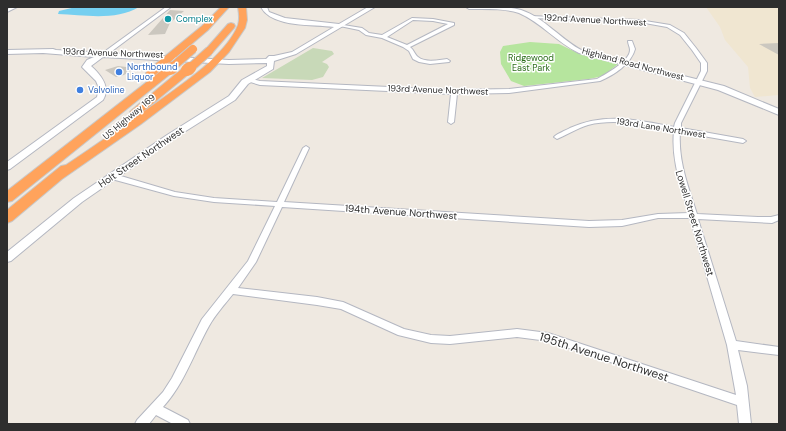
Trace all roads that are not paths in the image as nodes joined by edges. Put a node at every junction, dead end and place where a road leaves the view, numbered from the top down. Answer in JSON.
{"nodes":[{"id":1,"x":15,"y":7,"type":"edge"},
{"id":2,"x":168,"y":7,"type":"edge"},
{"id":3,"x":226,"y":7,"type":"edge"},
{"id":4,"x":241,"y":7,"type":"edge"},
{"id":5,"x":264,"y":7,"type":"edge"},
{"id":6,"x":372,"y":7,"type":"edge"},
{"id":7,"x":469,"y":7,"type":"edge"},
{"id":8,"x":7,"y":11,"type":"edge"},
{"id":9,"x":531,"y":17,"type":"junction"},
{"id":10,"x":658,"y":23,"type":"joint"},
{"id":11,"x":339,"y":26,"type":"junction"},
{"id":12,"x":383,"y":37,"type":"junction"},
{"id":13,"x":630,"y":42,"type":"dead end"},
{"id":14,"x":407,"y":47,"type":"junction"},
{"id":15,"x":7,"y":52,"type":"edge"},
{"id":16,"x":104,"y":55,"type":"junction"},
{"id":17,"x":204,"y":56,"type":"junction"},
{"id":18,"x":272,"y":59,"type":"junction"},
{"id":19,"x":216,"y":60,"type":"junction"},
{"id":20,"x":169,"y":61,"type":"junction"},
{"id":21,"x":446,"y":61,"type":"dead end"},
{"id":22,"x":624,"y":63,"type":"junction"},
{"id":23,"x":248,"y":80,"type":"junction"},
{"id":24,"x":698,"y":82,"type":"junction"},
{"id":25,"x":454,"y":92,"type":"junction"},
{"id":26,"x":779,"y":112,"type":"edge"},
{"id":27,"x":451,"y":122,"type":"dead end"},
{"id":28,"x":677,"y":130,"type":"junction"},
{"id":29,"x":557,"y":137,"type":"dead end"},
{"id":30,"x":743,"y":141,"type":"dead end"},
{"id":31,"x":306,"y":148,"type":"dead end"},
{"id":32,"x":7,"y":167,"type":"edge"},
{"id":33,"x":59,"y":176,"type":"junction"},
{"id":34,"x":111,"y":176,"type":"junction"},
{"id":35,"x":7,"y":198,"type":"edge"},
{"id":36,"x":280,"y":204,"type":"junction"},
{"id":37,"x":693,"y":216,"type":"junction"},
{"id":38,"x":779,"y":217,"type":"edge"},
{"id":39,"x":7,"y":218,"type":"edge"},
{"id":40,"x":7,"y":258,"type":"edge"},
{"id":41,"x":230,"y":290,"type":"junction"},
{"id":42,"x":732,"y":345,"type":"junction"},
{"id":43,"x":779,"y":351,"type":"edge"},
{"id":44,"x":743,"y":402,"type":"junction"},
{"id":45,"x":156,"y":409,"type":"junction"},
{"id":46,"x":141,"y":424,"type":"edge"},
{"id":47,"x":184,"y":424,"type":"edge"},
{"id":48,"x":746,"y":424,"type":"edge"}],
"edges":[{"from":1,"to":8,"type":"street"},
{"from":2,"to":16,"type":"street"},
{"from":3,"to":20,"type":"highway"},
{"from":3,"to":20,"type":"highway","name":"US Highway 169","bridge":true},
{"from":4,"to":17,"type":"highway","name":"US Highway 169"},
{"from":4,"to":19,"type":"highway"},
{"from":5,"to":11,"type":"street"},
{"from":6,"to":11,"type":"street","name":"193rd Avenue Northwest"},
{"from":7,"to":9,"type":"street","name":"Highland Road Northwest"},
{"from":9,"to":10,"type":"street","name":"192nd Avenue Northwest"},
{"from":9,"to":22,"type":"street","name":"Highland Road Northwest"},
{"from":10,"to":24,"type":"street","name":"Lowell Street Northwest"},
{"from":11,"to":12,"type":"street"},
{"from":11,"to":18,"type":"street","name":"193rd Avenue Northwest"},
{"from":12,"to":14,"type":"street"},
{"from":12,"to":14,"type":"street"},
{"from":13,"to":22,"type":"street"},
{"from":14,"to":21,"type":"street"},
{"from":15,"to":16,"type":"street","name":"193rd Avenue Northwest"},
{"from":16,"to":20,"type":"street","name":"193rd Avenue Northwest"},
{"from":16,"to":32,"type":"street"},
{"from":17,"to":19,"type":"street","name":"193rd Avenue Northwest"},
{"from":17,"to":20,"type":"street","name":"193rd Avenue Northwest"},
{"from":17,"to":33,"type":"highway","name":"US Highway 169","bridge":true},
{"from":18,"to":19,"type":"street","name":"193rd Avenue Northwest"},
{"from":18,"to":23,"type":"street","name":"Holt Street Northwest"},
{"from":19,"to":33,"type":"highway"},
{"from":20,"to":35,"type":"highway","name":"US Highway 169"},
{"from":22,"to":24,"type":"street","name":"Highland Road Northwest"},
{"from":22,"to":25,"type":"street","name":"193rd Avenue Northwest"},
{"from":23,"to":25,"type":"street","name":"193rd Avenue Northwest"},
{"from":23,"to":34,"type":"street","name":"Holt Street Northwest"},
{"from":24,"to":26,"type":"street","name":"Highland Road Northwest"},
{"from":24,"to":28,"type":"street","name":"Lowell Street Northwest"},
{"from":25,"to":27,"type":"street"},
{"from":28,"to":29,"type":"street","name":"193rd Lane Northwest"},
{"from":28,"to":30,"type":"street","name":"193rd Lane Northwest"},
{"from":28,"to":37,"type":"street","name":"Lowell Street Northwest"},
{"from":31,"to":36,"type":"street"},
{"from":33,"to":39,"type":"highway","name":"US Highway 169"},
{"from":34,"to":36,"type":"street","name":"194th Avenue Northwest"},
{"from":34,"to":40,"type":"street","name":"Holt Street Northwest"},
{"from":36,"to":37,"type":"street","name":"194th Avenue Northwest"},
{"from":36,"to":41,"type":"street"},
{"from":37,"to":38,"type":"street","name":"194th Avenue Northwest"},
{"from":37,"to":42,"type":"street","name":"Lowell Street Northwest"},
{"from":41,"to":44,"type":"street","name":"195th Avenue Northwest"},
{"from":41,"to":45,"type":"street"},
{"from":42,"to":43,"type":"street"},
{"from":42,"to":44,"type":"street","name":"Lowell Street Northwest"},
{"from":44,"to":48,"type":"street","name":"Lowell Street Northwest"},
{"from":45,"to":46,"type":"street"},
{"from":45,"to":47,"type":"street"}]}
